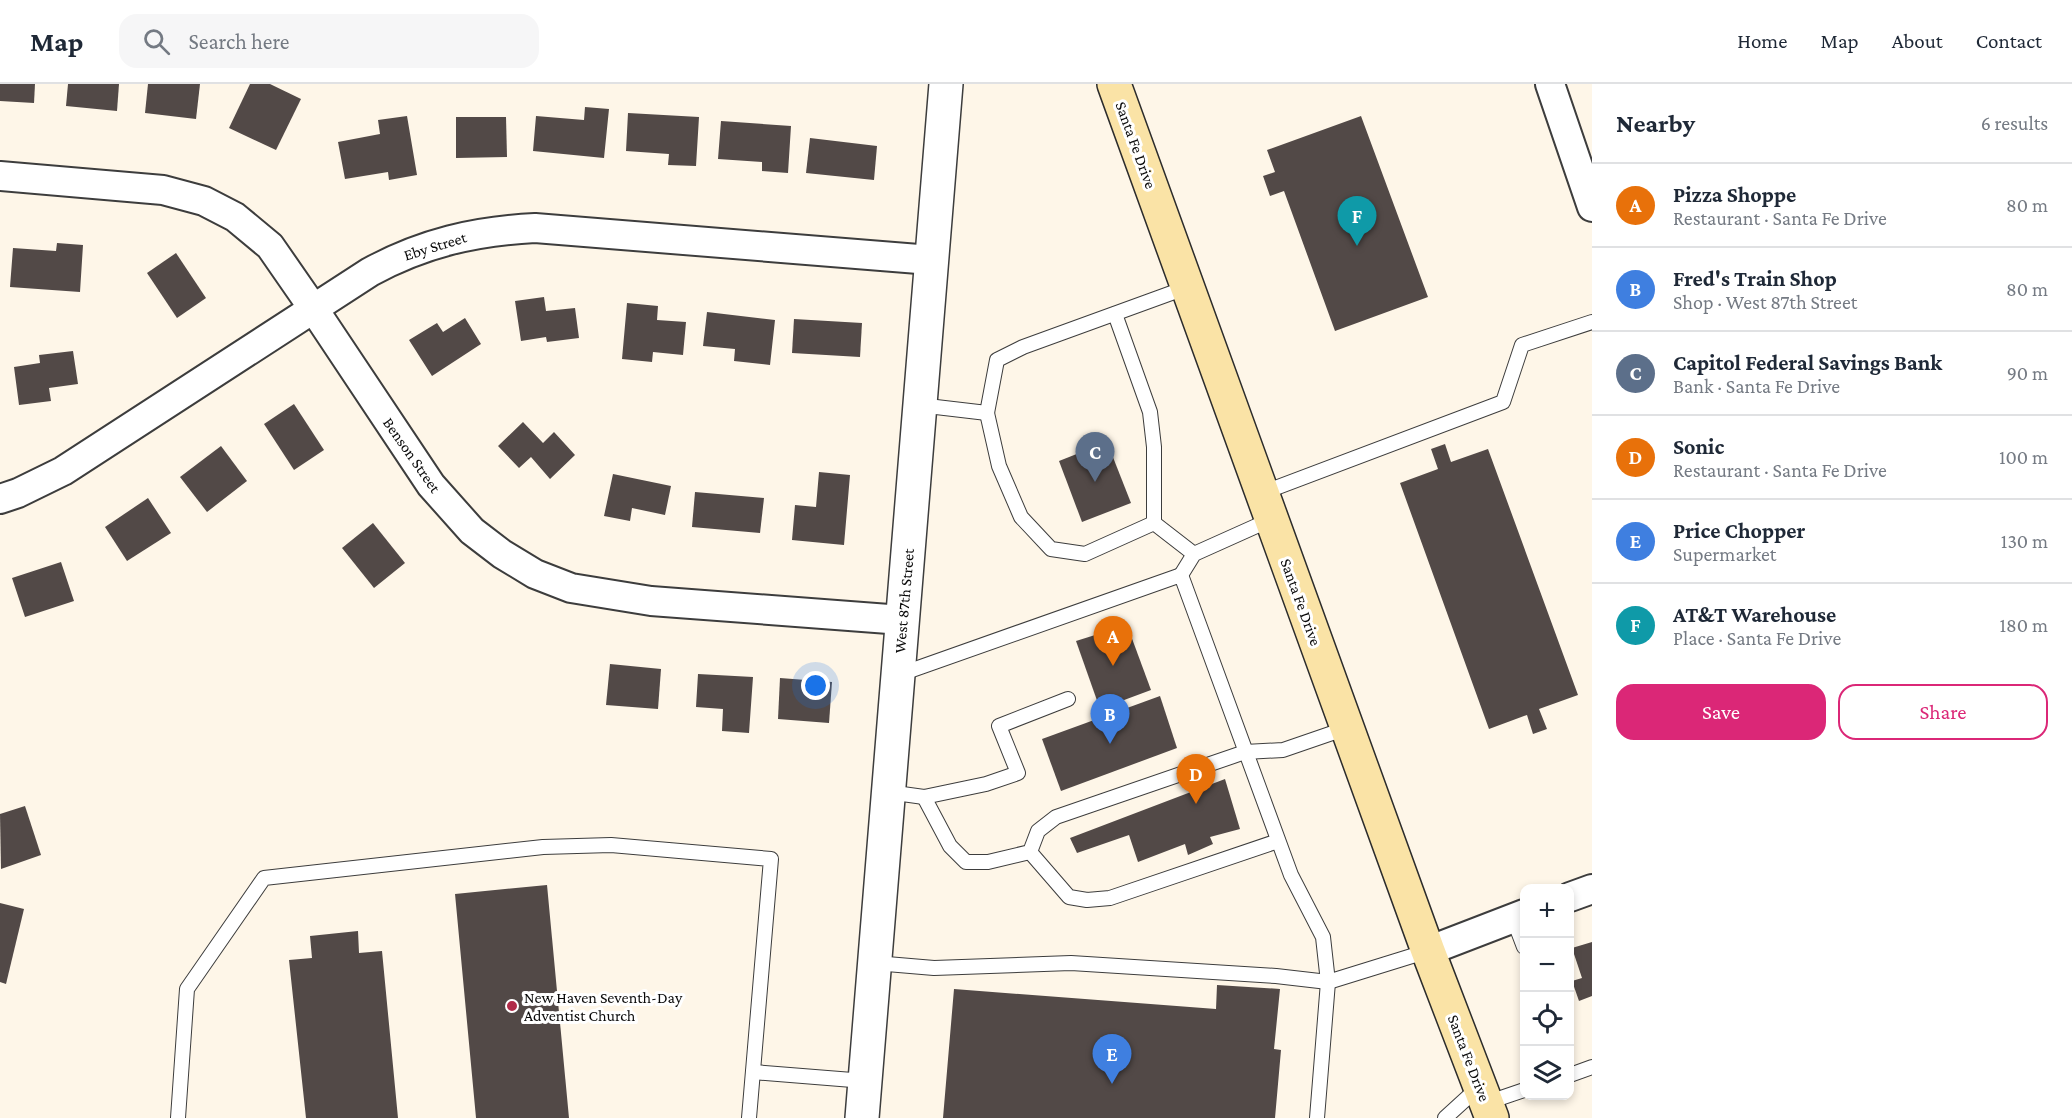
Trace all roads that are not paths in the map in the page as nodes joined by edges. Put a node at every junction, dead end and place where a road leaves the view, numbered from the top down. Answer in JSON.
{"nodes":[{"id":1,"x":946,"y":84,"type":"edge"},
{"id":2,"x":1114,"y":84,"type":"edge"},
{"id":3,"x":1550,"y":84,"type":"edge"},
{"id":4,"x":0,"y":176,"type":"edge"},
{"id":5,"x":1592,"y":207,"type":"edge"},
{"id":6,"x":931,"y":260,"type":"junction"},
{"id":7,"x":1188,"y":287,"type":"junction"},
{"id":8,"x":313,"y":308,"type":"junction"},
{"id":9,"x":1115,"y":314,"type":"junction"},
{"id":10,"x":1592,"y":322,"type":"edge"},
{"id":11,"x":919,"y":405,"type":"junction"},
{"id":12,"x":987,"y":413,"type":"junction"},
{"id":13,"x":0,"y":499,"type":"edge"},
{"id":14,"x":1267,"y":506,"type":"junction"},
{"id":15,"x":1154,"y":523,"type":"junction"},
{"id":16,"x":1194,"y":554,"type":"junction"},
{"id":17,"x":1181,"y":575,"type":"junction"},
{"id":18,"x":902,"y":620,"type":"junction"},
{"id":19,"x":898,"y":675,"type":"junction"},
{"id":20,"x":1068,"y":699,"type":"dead end"},
{"id":21,"x":1347,"y":728,"type":"junction"},
{"id":22,"x":1245,"y":752,"type":"junction"},
{"id":23,"x":888,"y":792,"type":"junction"},
{"id":24,"x":924,"y":797,"type":"junction"},
{"id":25,"x":1278,"y":841,"type":"junction"},
{"id":26,"x":1030,"y":852,"type":"junction"},
{"id":27,"x":1592,"y":889,"type":"edge"},
{"id":28,"x":1574,"y":895,"type":"edge"},
{"id":29,"x":1519,"y":916,"type":"edge"},
{"id":30,"x":1523,"y":938,"type":"edge"},
{"id":31,"x":1428,"y":951,"type":"junction"},
{"id":32,"x":875,"y":963,"type":"junction"},
{"id":33,"x":1328,"y":982,"type":"junction"},
{"id":34,"x":1592,"y":1067,"type":"edge"},
{"id":35,"x":1574,"y":1071,"type":"edge"},
{"id":36,"x":753,"y":1072,"type":"junction"},
{"id":37,"x":865,"y":1081,"type":"junction"},
{"id":38,"x":1520,"y":1091,"type":"edge"},
{"id":39,"x":1486,"y":1102,"type":"edge"},
{"id":40,"x":178,"y":1118,"type":"edge"},
{"id":41,"x":749,"y":1118,"type":"edge"},
{"id":42,"x":862,"y":1118,"type":"edge"},
{"id":43,"x":1317,"y":1118,"type":"edge"},
{"id":44,"x":1445,"y":1118,"type":"edge"}],
"edges":[{"from":1,"to":6,"type":"street","name":"West 87th Street"},
{"from":2,"to":7,"type":"main road","name":"Santa Fe Drive"},
{"from":3,"to":5,"type":"street"},
{"from":4,"to":8,"type":"street"},
{"from":6,"to":8,"type":"street","name":"Eby Street"},
{"from":6,"to":11,"type":"street","name":"West 87th Street"},
{"from":7,"to":9,"type":"lane"},
{"from":7,"to":14,"type":"main road","name":"Santa Fe Drive"},
{"from":8,"to":13,"type":"street"},
{"from":8,"to":18,"type":"street","name":"Benson Street"},
{"from":9,"to":12,"type":"lane"},
{"from":9,"to":15,"type":"lane"},
{"from":10,"to":14,"type":"lane"},
{"from":11,"to":12,"type":"lane"},
{"from":11,"to":18,"type":"street","name":"West 87th Street"},
{"from":12,"to":15,"type":"lane"},
{"from":14,"to":16,"type":"lane"},
{"from":14,"to":21,"type":"main road","name":"Santa Fe Drive"},
{"from":15,"to":16,"type":"lane"},
{"from":16,"to":17,"type":"lane"},
{"from":17,"to":19,"type":"lane"},
{"from":17,"to":22,"type":"lane"},
{"from":18,"to":19,"type":"street","name":"West 87th Street"},
{"from":19,"to":23,"type":"street","name":"West 87th Street"},
{"from":20,"to":24,"type":"lane"},
{"from":21,"to":22,"type":"lane"},
{"from":21,"to":31,"type":"main road","name":"Santa Fe Drive"},
{"from":22,"to":25,"type":"lane"},
{"from":22,"to":26,"type":"lane"},
{"from":23,"to":24,"type":"lane"},
{"from":23,"to":32,"type":"street","name":"West 87th Street"},
{"from":24,"to":26,"type":"lane"},
{"from":25,"to":26,"type":"lane"},
{"from":25,"to":33,"type":"lane"},
{"from":27,"to":28,"type":"street"},
{"from":29,"to":30,"type":"lane"},
{"from":29,"to":31,"type":"street"},
{"from":31,"to":33,"type":"lane"},
{"from":31,"to":39,"type":"main road","name":"Santa Fe Drive"},
{"from":32,"to":33,"type":"lane"},
{"from":32,"to":37,"type":"street","name":"West 87th Street"},
{"from":33,"to":43,"type":"lane"},
{"from":34,"to":35,"type":"lane"},
{"from":36,"to":37,"type":"lane"},
{"from":36,"to":40,"type":"lane"},
{"from":36,"to":41,"type":"lane"},
{"from":37,"to":42,"type":"street","name":"West 87th Street"},
{"from":38,"to":39,"type":"lane"},
{"from":39,"to":44,"type":"lane"}]}
